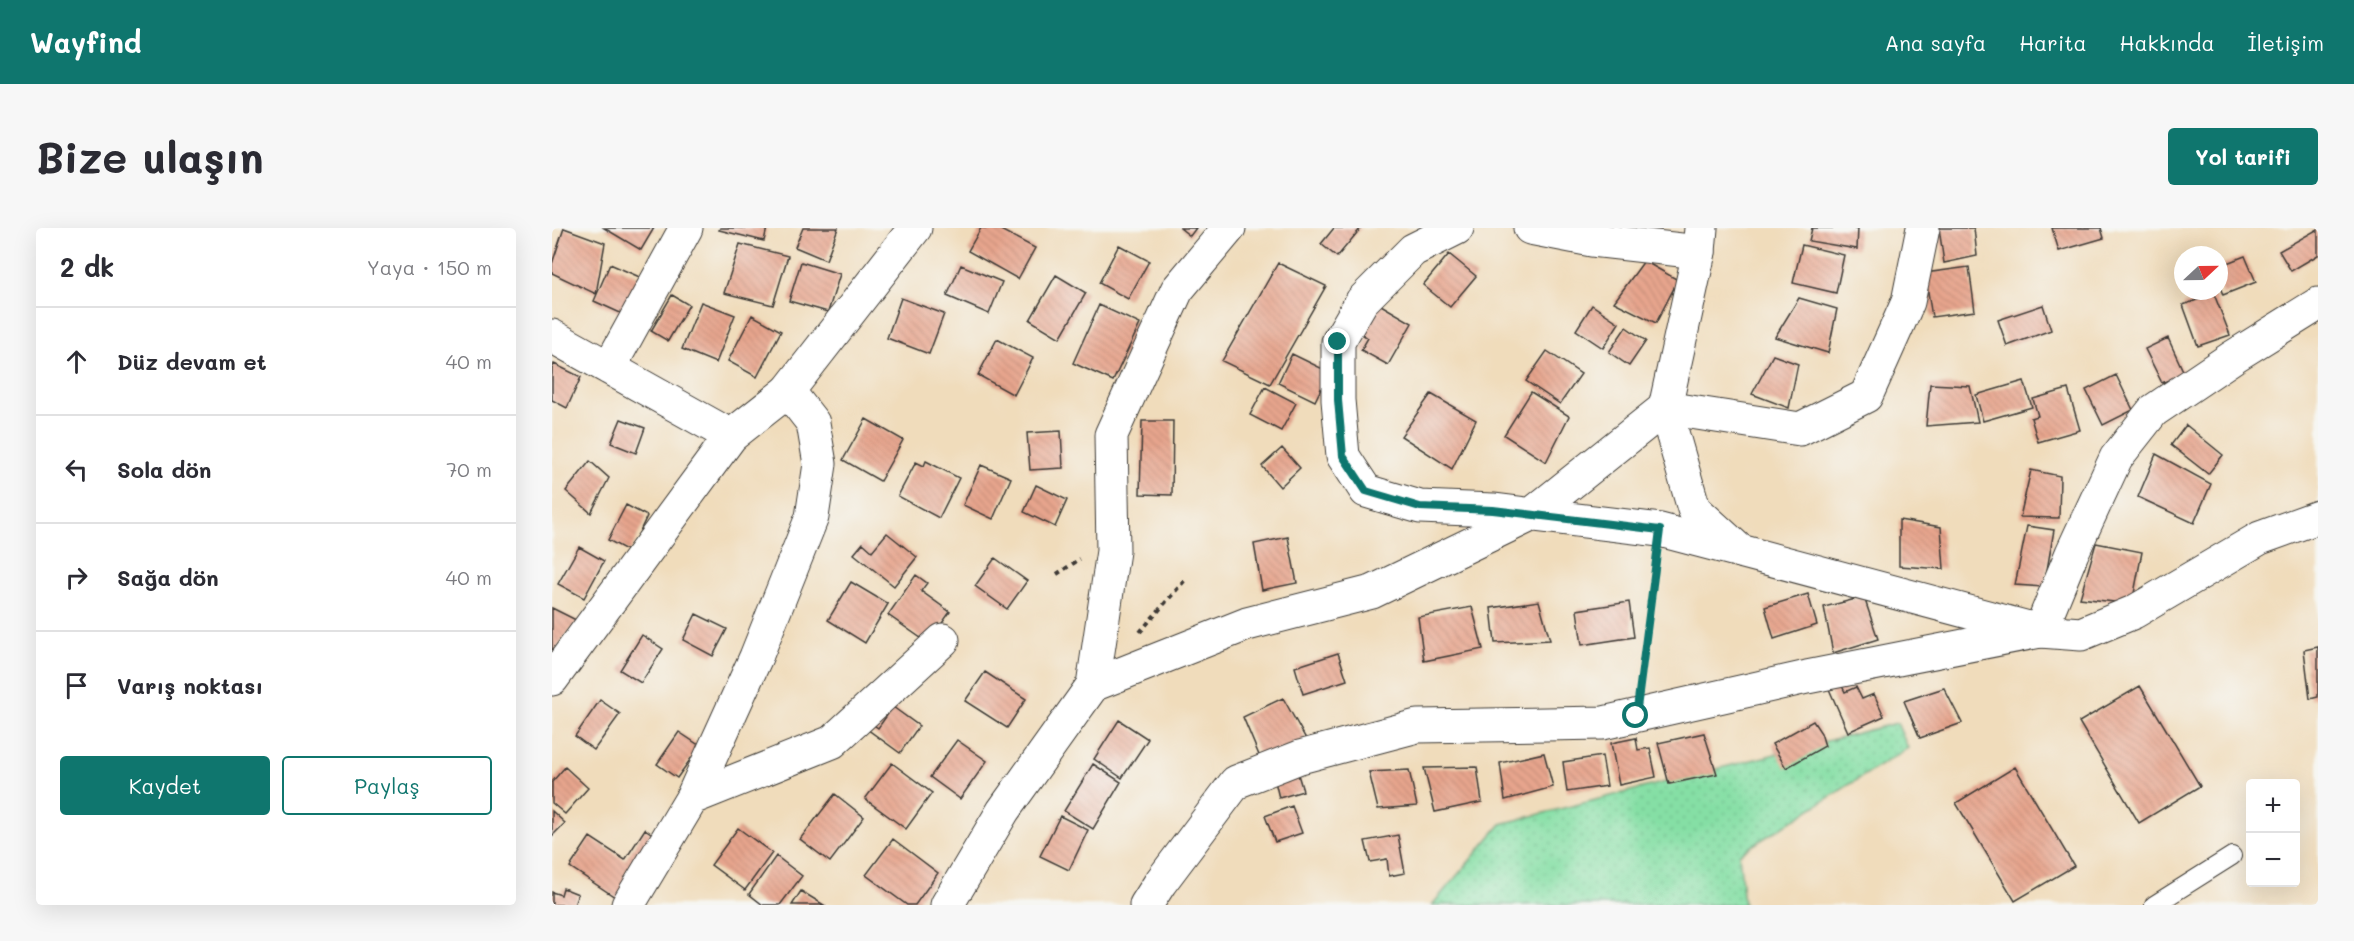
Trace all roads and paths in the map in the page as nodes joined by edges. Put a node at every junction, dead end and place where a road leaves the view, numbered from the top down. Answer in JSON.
{"nodes":[{"id":1,"x":686,"y":228,"type":"edge"},
{"id":2,"x":915,"y":228,"type":"edge"},
{"id":3,"x":1229,"y":228,"type":"edge"},
{"id":4,"x":1457,"y":228,"type":"edge"},
{"id":5,"x":1530,"y":228,"type":"edge"},
{"id":6,"x":1923,"y":228,"type":"edge"},
{"id":7,"x":1700,"y":240,"type":"edge"},
{"id":8,"x":2318,"y":304,"type":"edge"},
{"id":9,"x":552,"y":336,"type":"edge"},
{"id":10,"x":609,"y":368,"type":"junction"},
{"id":11,"x":788,"y":391,"type":"junction"},
{"id":12,"x":1665,"y":408,"type":"junction"},
{"id":13,"x":730,"y":436,"type":"junction"},
{"id":14,"x":1531,"y":516,"type":"junction"},
{"id":15,"x":2318,"y":517,"type":"edge"},
{"id":16,"x":1660,"y":530,"type":"junction"},
{"id":17,"x":1740,"y":551,"type":"junction"},
{"id":18,"x":2040,"y":631,"type":"junction"},
{"id":19,"x":943,"y":640,"type":"dead end"},
{"id":20,"x":552,"y":679,"type":"edge"},
{"id":21,"x":1093,"y":685,"type":"junction"},
{"id":22,"x":1636,"y":716,"type":"junction"},
{"id":23,"x":692,"y":798,"type":"junction"},
{"id":24,"x":2232,"y":856,"type":"dead end"},
{"id":25,"x":628,"y":905,"type":"edge"},
{"id":26,"x":947,"y":905,"type":"edge"},
{"id":27,"x":1146,"y":905,"type":"edge"},
{"id":28,"x":2154,"y":905,"type":"edge"}],
"edges":[{"from":1,"to":10,"type":"street"},
{"from":2,"to":11,"type":"street"},
{"from":3,"to":21,"type":"street"},
{"from":4,"to":14,"type":"street"},
{"from":5,"to":7,"type":"street"},
{"from":6,"to":12,"type":"street"},
{"from":7,"to":12,"type":"street"},
{"from":8,"to":18,"type":"street"},
{"from":9,"to":10,"type":"street"},
{"from":10,"to":13,"type":"street"},
{"from":11,"to":13,"type":"street"},
{"from":11,"to":23,"type":"street"},
{"from":12,"to":14,"type":"street"},
{"from":12,"to":17,"type":"street"},
{"from":13,"to":20,"type":"street"},
{"from":14,"to":16,"type":"street"},
{"from":14,"to":21,"type":"street"},
{"from":15,"to":18,"type":"street"},
{"from":16,"to":17,"type":"street"},
{"from":16,"to":22,"type":"path"},
{"from":17,"to":18,"type":"street"},
{"from":18,"to":22,"type":"street"},
{"from":19,"to":23,"type":"street"},
{"from":21,"to":26,"type":"street"},
{"from":22,"to":27,"type":"street"},
{"from":23,"to":25,"type":"street"},
{"from":24,"to":28,"type":"lane"}]}
